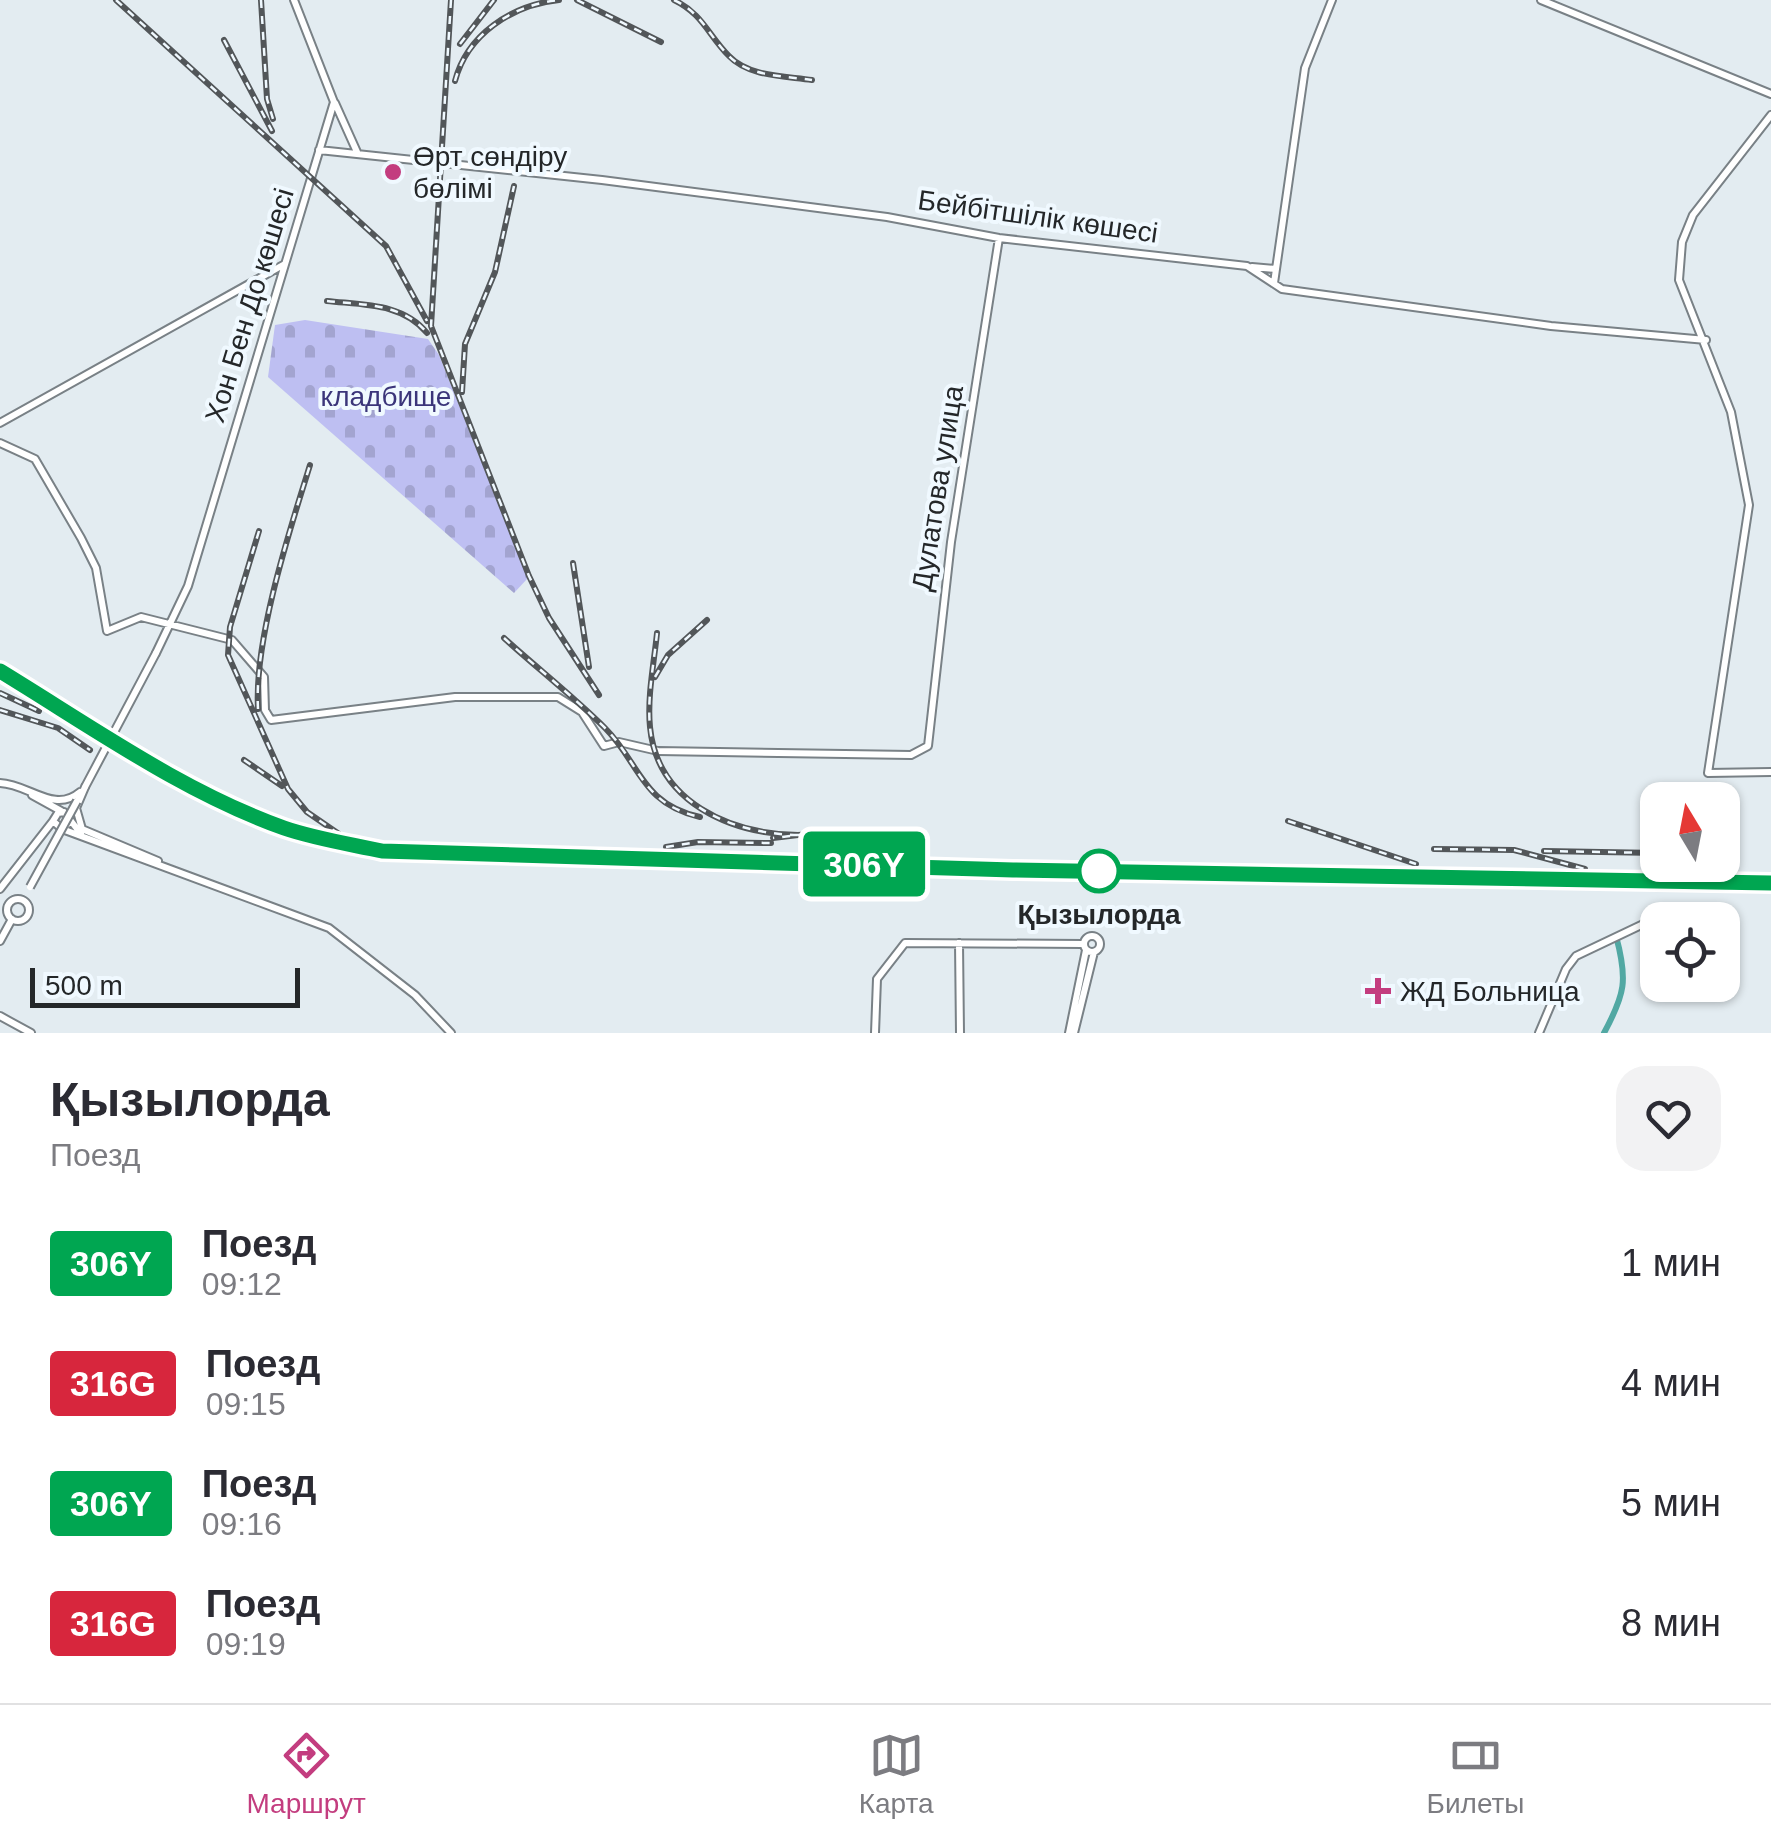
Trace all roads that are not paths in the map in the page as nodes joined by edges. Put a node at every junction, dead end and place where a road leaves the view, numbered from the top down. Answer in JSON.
{"nodes":[{"id":1,"x":294,"y":0,"type":"edge"},
{"id":2,"x":1332,"y":0,"type":"edge"},
{"id":3,"x":1541,"y":0,"type":"edge"},
{"id":4,"x":1771,"y":94,"type":"edge"},
{"id":5,"x":334,"y":102,"type":"junction"},
{"id":6,"x":1771,"y":115,"type":"edge"},
{"id":7,"x":319,"y":150,"type":"junction"},
{"id":8,"x":357,"y":152,"type":"junction"},
{"id":9,"x":999,"y":238,"type":"junction"},
{"id":10,"x":284,"y":264,"type":"junction"},
{"id":11,"x":1247,"y":266,"type":"junction"},
{"id":12,"x":1276,"y":269,"type":"junction"},
{"id":13,"x":1274,"y":284,"type":"junction"},
{"id":14,"x":1706,"y":340,"type":"junction"},
{"id":15,"x":0,"y":424,"type":"edge"},
{"id":16,"x":0,"y":443,"type":"edge"},
{"id":17,"x":170,"y":624,"type":"junction"},
{"id":18,"x":1771,"y":772,"type":"edge"},
{"id":19,"x":0,"y":785,"type":"edge"},
{"id":20,"x":85,"y":787,"type":"junction"},
{"id":21,"x":77,"y":801,"type":"junction"},
{"id":22,"x":45,"y":804,"type":"junction"},
{"id":23,"x":62,"y":812,"type":"junction"},
{"id":24,"x":53,"y":820,"type":"junction"},
{"id":25,"x":71,"y":821,"type":"junction"},
{"id":26,"x":60,"y":829,"type":"junction"},
{"id":27,"x":44,"y":834,"type":"junction"},
{"id":28,"x":86,"y":838,"type":"junction"},
{"id":29,"x":177,"y":870,"type":"junction"},
{"id":30,"x":0,"y":889,"type":"edge"},
{"id":31,"x":0,"y":900,"type":"edge"},
{"id":32,"x":23,"y":900,"type":"junction"},
{"id":33,"x":8,"y":905,"type":"junction"},
{"id":34,"x":12,"y":919,"type":"junction"},
{"id":35,"x":1640,"y":926,"type":"edge"},
{"id":36,"x":0,"y":942,"type":"edge"},
{"id":37,"x":959,"y":943,"type":"junction"},
{"id":38,"x":0,"y":1016,"type":"edge"},
{"id":39,"x":32,"y":1033,"type":"edge"},
{"id":40,"x":451,"y":1033,"type":"edge"},
{"id":41,"x":875,"y":1033,"type":"edge"},
{"id":42,"x":960,"y":1033,"type":"edge"},
{"id":43,"x":1071,"y":1033,"type":"edge"},
{"id":44,"x":1539,"y":1033,"type":"edge"}],
"edges":[{"from":1,"to":5,"type":"street"},
{"from":2,"to":12,"type":"street"},
{"from":3,"to":4,"type":"street"},
{"from":5,"to":7,"type":"street","name":"Хон Бен До көшесі"},
{"from":5,"to":8,"type":"street"},
{"from":6,"to":14,"type":"street"},
{"from":7,"to":8,"type":"street","name":"Бейбітшілік көшесі"},
{"from":7,"to":10,"type":"street","name":"Хон Бен До көшесі"},
{"from":8,"to":9,"type":"street","name":"Бейбітшілік көшесі"},
{"from":9,"to":11,"type":"street","name":"Бейбітшілік көшесі"},
{"from":9,"to":17,"type":"street","name":"Дулатова улица"},
{"from":10,"to":15,"type":"street"},
{"from":10,"to":17,"type":"street","name":"Хон Бен До көшесі"},
{"from":11,"to":12,"type":"street"},
{"from":11,"to":13,"type":"street","name":"Бейбітшілік көшесі"},
{"from":12,"to":13,"type":"street"},
{"from":13,"to":14,"type":"street","name":"Бейбітшілік көшесі"},
{"from":14,"to":18,"type":"street"},
{"from":16,"to":17,"type":"street"},
{"from":17,"to":20,"type":"street","name":"Хон Бен До көшесі","bridge":true},
{"from":19,"to":20,"type":"street"},
{"from":19,"to":22,"type":"street"},
{"from":20,"to":21,"type":"street","name":"Хон Бен До көшесі","bridge":true},
{"from":21,"to":29,"type":"street"},
{"from":21,"to":32,"type":"street","name":"Хон Бен До көшесі","bridge":true},
{"from":22,"to":23,"type":"street"},
{"from":22,"to":24,"type":"street"},
{"from":23,"to":24,"type":"street"},
{"from":23,"to":25,"type":"street"},
{"from":24,"to":26,"type":"street"},
{"from":24,"to":27,"type":"street"},
{"from":25,"to":26,"type":"street"},
{"from":25,"to":28,"type":"street"},
{"from":26,"to":27,"type":"street"},
{"from":26,"to":28,"type":"street"},
{"from":27,"to":30,"type":"street"},
{"from":28,"to":29,"type":"street"},
{"from":29,"to":40,"type":"street"},
{"from":31,"to":33,"type":"street"},
{"from":32,"to":33,"type":"street"},
{"from":32,"to":34,"type":"street","name":"Хон Бен До көшесі"},
{"from":33,"to":34,"type":"street"},
{"from":34,"to":36,"type":"street"},
{"from":35,"to":44,"type":"street"},
{"from":37,"to":41,"type":"street"},
{"from":37,"to":42,"type":"street"},
{"from":37,"to":43,"type":"street"},
{"from":38,"to":39,"type":"street"}]}
